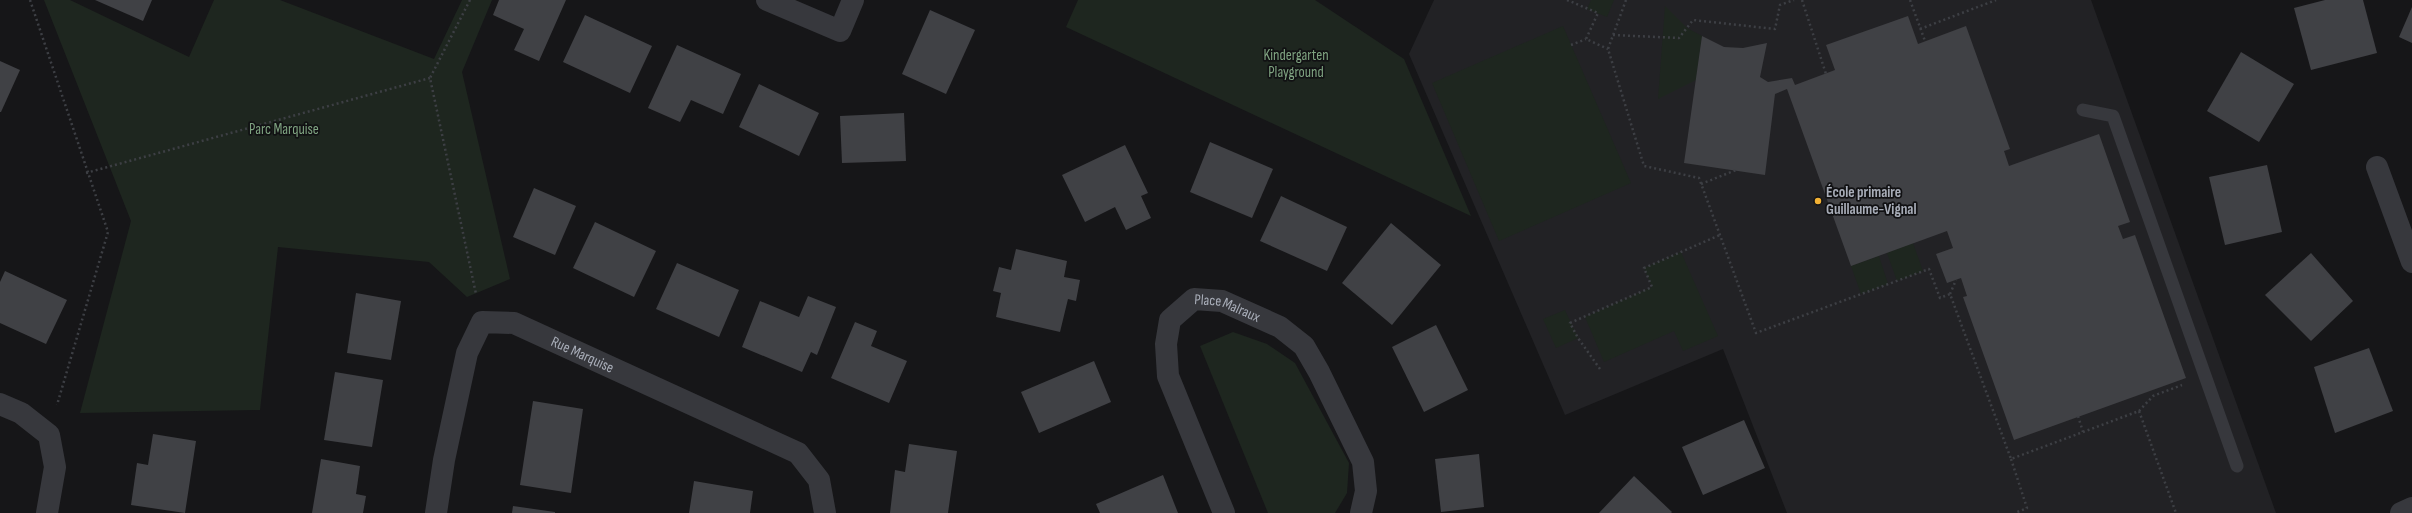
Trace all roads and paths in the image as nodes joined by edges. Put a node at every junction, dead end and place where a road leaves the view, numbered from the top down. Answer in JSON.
{"nodes":[{"id":1,"x":30,"y":0,"type":"edge"},
{"id":2,"x":470,"y":0,"type":"edge"},
{"id":3,"x":767,"y":0,"type":"edge"},
{"id":4,"x":853,"y":0,"type":"edge"},
{"id":5,"x":1567,"y":0,"type":"edge"},
{"id":6,"x":1626,"y":0,"type":"edge"},
{"id":7,"x":1794,"y":0,"type":"edge"},
{"id":8,"x":1802,"y":0,"type":"edge"},
{"id":9,"x":1910,"y":0,"type":"edge"},
{"id":10,"x":1996,"y":0,"type":"edge"},
{"id":11,"x":1920,"y":29,"type":"junction"},
{"id":12,"x":1613,"y":34,"type":"junction"},
{"id":13,"x":1586,"y":39,"type":"junction"},
{"id":14,"x":1925,"y":41,"type":"dead end"},
{"id":15,"x":1571,"y":45,"type":"dead end"},
{"id":16,"x":1608,"y":49,"type":"junction"},
{"id":17,"x":1826,"y":74,"type":"dead end"},
{"id":18,"x":430,"y":78,"type":"junction"},
{"id":19,"x":2083,"y":110,"type":"dead end"},
{"id":20,"x":2378,"y":167,"type":"dead end"},
{"id":21,"x":1736,"y":170,"type":"dead end"},
{"id":22,"x":86,"y":172,"type":"junction"},
{"id":23,"x":1701,"y":184,"type":"junction"},
{"id":24,"x":1720,"y":235,"type":"junction"},
{"id":25,"x":2412,"y":262,"type":"edge"},
{"id":26,"x":1956,"y":280,"type":"dead end"},
{"id":27,"x":1950,"y":294,"type":"junction"},
{"id":28,"x":482,"y":322,"type":"junction"},
{"id":29,"x":1600,"y":369,"type":"dead end"},
{"id":30,"x":2205,"y":376,"type":"junction"},
{"id":31,"x":0,"y":404,"type":"edge"},
{"id":32,"x":2139,"y":411,"type":"junction"},
{"id":33,"x":2078,"y":416,"type":"dead end"},
{"id":34,"x":2083,"y":432,"type":"junction"},
{"id":35,"x":49,"y":435,"type":"junction"},
{"id":36,"x":2011,"y":459,"type":"junction"},
{"id":37,"x":2237,"y":466,"type":"dead end"},
{"id":38,"x":2412,"y":508,"type":"edge"},
{"id":39,"x":48,"y":513,"type":"edge"},
{"id":40,"x":436,"y":513,"type":"edge"},
{"id":41,"x":825,"y":513,"type":"edge"},
{"id":42,"x":1224,"y":513,"type":"edge"},
{"id":43,"x":1361,"y":513,"type":"edge"},
{"id":44,"x":2015,"y":513,"type":"edge"},
{"id":45,"x":2176,"y":513,"type":"edge"},
{"id":46,"x":2401,"y":513,"type":"edge"}],
"edges":[{"from":1,"to":22,"type":"path"},
{"from":2,"to":18,"type":"path"},
{"from":3,"to":4,"type":"street"},
{"from":5,"to":13,"type":"path"},
{"from":6,"to":12,"type":"path"},
{"from":7,"to":12,"type":"path"},
{"from":8,"to":17,"type":"path"},
{"from":9,"to":11,"type":"path"},
{"from":10,"to":11,"type":"path"},
{"from":11,"to":14,"type":"path"},
{"from":12,"to":16,"type":"path"},
{"from":13,"to":15,"type":"path"},
{"from":13,"to":16,"type":"path"},
{"from":16,"to":23,"type":"path"},
{"from":18,"to":22,"type":"path"},
{"from":18,"to":28,"type":"path"},
{"from":19,"to":30,"type":"lane"},
{"from":20,"to":25,"type":"street"},
{"from":21,"to":23,"type":"path"},
{"from":22,"to":35,"type":"path"},
{"from":23,"to":24,"type":"path"},
{"from":24,"to":27,"type":"path"},
{"from":24,"to":29,"type":"path"},
{"from":26,"to":27,"type":"path"},
{"from":27,"to":36,"type":"path"},
{"from":28,"to":40,"type":"street"},
{"from":28,"to":41,"type":"street","name":"Rue Marquise"},
{"from":30,"to":32,"type":"path"},
{"from":30,"to":37,"type":"lane"},
{"from":31,"to":35,"type":"street"},
{"from":32,"to":34,"type":"path"},
{"from":32,"to":45,"type":"path"},
{"from":33,"to":34,"type":"path"},
{"from":34,"to":36,"type":"path"},
{"from":35,"to":39,"type":"street"},
{"from":36,"to":44,"type":"path"},
{"from":38,"to":46,"type":"street"},
{"from":42,"to":43,"type":"street","name":"Place Malraux"}]}
